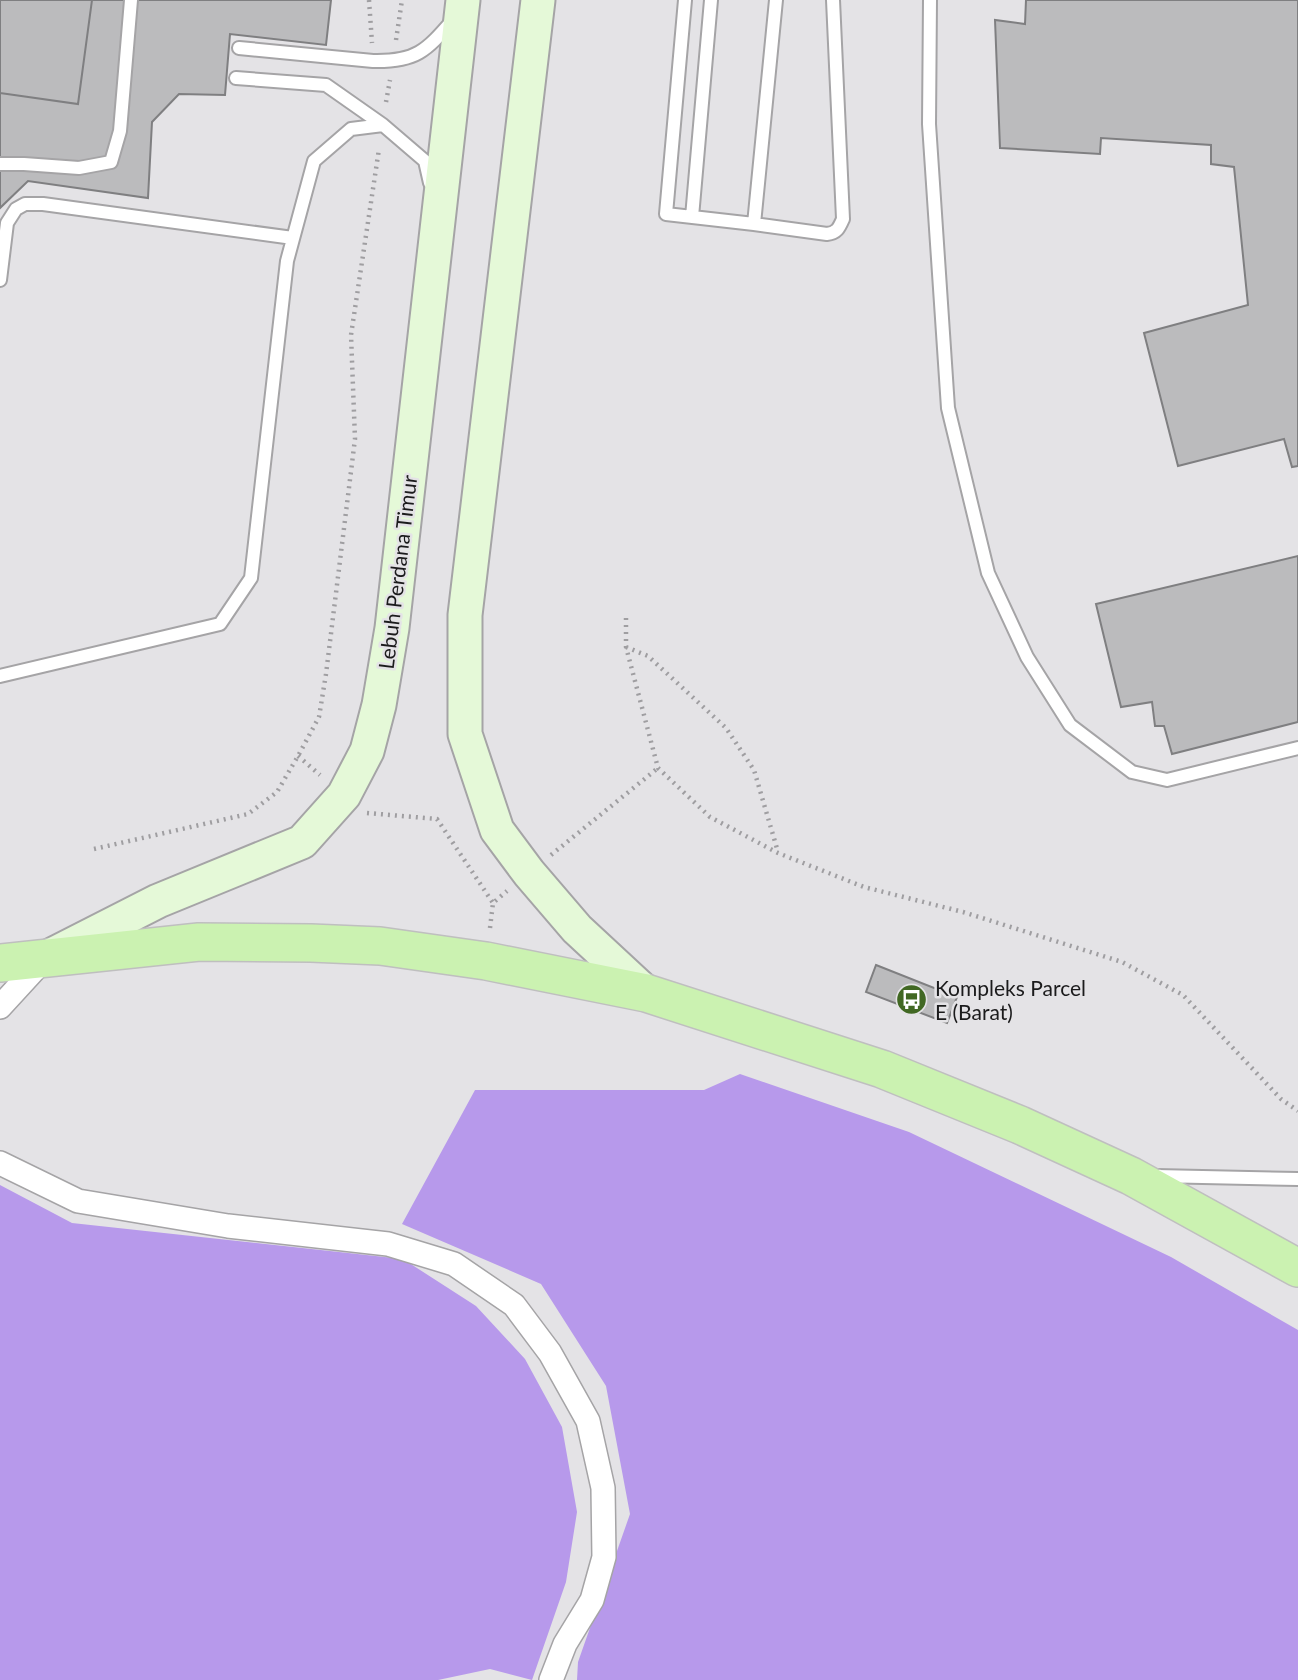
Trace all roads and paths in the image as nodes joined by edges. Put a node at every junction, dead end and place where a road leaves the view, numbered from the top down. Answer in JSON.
{"nodes":[{"id":1,"x":131,"y":0,"type":"edge"},
{"id":2,"x":369,"y":0,"type":"edge"},
{"id":3,"x":402,"y":0,"type":"edge"},
{"id":4,"x":538,"y":0,"type":"edge"},
{"id":5,"x":685,"y":0,"type":"edge"},
{"id":6,"x":711,"y":0,"type":"edge"},
{"id":7,"x":776,"y":0,"type":"edge"},
{"id":8,"x":833,"y":0,"type":"edge"},
{"id":9,"x":930,"y":0,"type":"edge"},
{"id":10,"x":462,"y":5,"type":"edge"},
{"id":11,"x":239,"y":48,"type":"dead end"},
{"id":12,"x":373,"y":61,"type":"junction"},
{"id":13,"x":393,"y":61,"type":"junction"},
{"id":14,"x":236,"y":78,"type":"dead end"},
{"id":15,"x":383,"y":125,"type":"junction"},
{"id":16,"x":0,"y":164,"type":"edge"},
{"id":17,"x":692,"y":217,"type":"junction"},
{"id":18,"x":438,"y":218,"type":"junction"},
{"id":19,"x":754,"y":223,"type":"junction"},
{"id":20,"x":293,"y":238,"type":"junction"},
{"id":21,"x":0,"y":280,"type":"edge"},
{"id":22,"x":625,"y":618,"type":"dead end"},
{"id":23,"x":626,"y":648,"type":"junction"},
{"id":24,"x":0,"y":676,"type":"edge"},
{"id":25,"x":1298,"y":748,"type":"edge"},
{"id":26,"x":299,"y":756,"type":"junction"},
{"id":27,"x":344,"y":795,"type":"junction"},
{"id":28,"x":94,"y":849,"type":"dead end"},
{"id":29,"x":778,"y":853,"type":"junction"},
{"id":30,"x":493,"y":903,"type":"dead end"},
{"id":31,"x":45,"y":958,"type":"junction"},
{"id":32,"x":0,"y":963,"type":"edge"},
{"id":33,"x":646,"y":993,"type":"junction"},
{"id":34,"x":0,"y":1007,"type":"edge"},
{"id":35,"x":1298,"y":1111,"type":"edge"},
{"id":36,"x":0,"y":1163,"type":"edge"},
{"id":37,"x":1131,"y":1176,"type":"junction"},
{"id":38,"x":1298,"y":1179,"type":"edge"},
{"id":39,"x":1298,"y":1268,"type":"edge"},
{"id":40,"x":551,"y":1680,"type":"edge"}],
"edges":[{"from":1,"to":16,"type":"lane"},
{"from":2,"to":12,"type":"path"},
{"from":3,"to":13,"type":"path"},
{"from":4,"to":33,"type":"main road"},
{"from":5,"to":17,"type":"lane"},
{"from":6,"to":17,"type":"lane"},
{"from":7,"to":19,"type":"lane"},
{"from":8,"to":19,"type":"lane"},
{"from":9,"to":25,"type":"lane"},
{"from":10,"to":13,"type":"lane"},
{"from":10,"to":18,"type":"main road","name":"Lebuh Perdana Timur"},
{"from":11,"to":12,"type":"lane"},
{"from":12,"to":13,"type":"lane"},
{"from":13,"to":15,"type":"path"},
{"from":14,"to":15,"type":"lane"},
{"from":15,"to":18,"type":"lane"},
{"from":15,"to":20,"type":"lane"},
{"from":15,"to":26,"type":"path"},
{"from":17,"to":19,"type":"lane"},
{"from":18,"to":27,"type":"main road","name":"Lebuh Perdana Timur"},
{"from":20,"to":21,"type":"lane"},
{"from":20,"to":24,"type":"lane"},
{"from":22,"to":23,"type":"path"},
{"from":23,"to":29,"type":"path"},
{"from":23,"to":29,"type":"path"},
{"from":26,"to":27,"type":"path"},
{"from":26,"to":28,"type":"path"},
{"from":27,"to":30,"type":"path"},
{"from":27,"to":31,"type":"main road","name":"Lebuh Perdana Timur"},
{"from":29,"to":35,"type":"path"},
{"from":31,"to":32,"type":"main road"},
{"from":31,"to":33,"type":"main road"},
{"from":31,"to":34,"type":"street"},
{"from":33,"to":37,"type":"main road"},
{"from":36,"to":40,"type":"street"},
{"from":37,"to":38,"type":"lane"},
{"from":37,"to":39,"type":"main road"}]}
